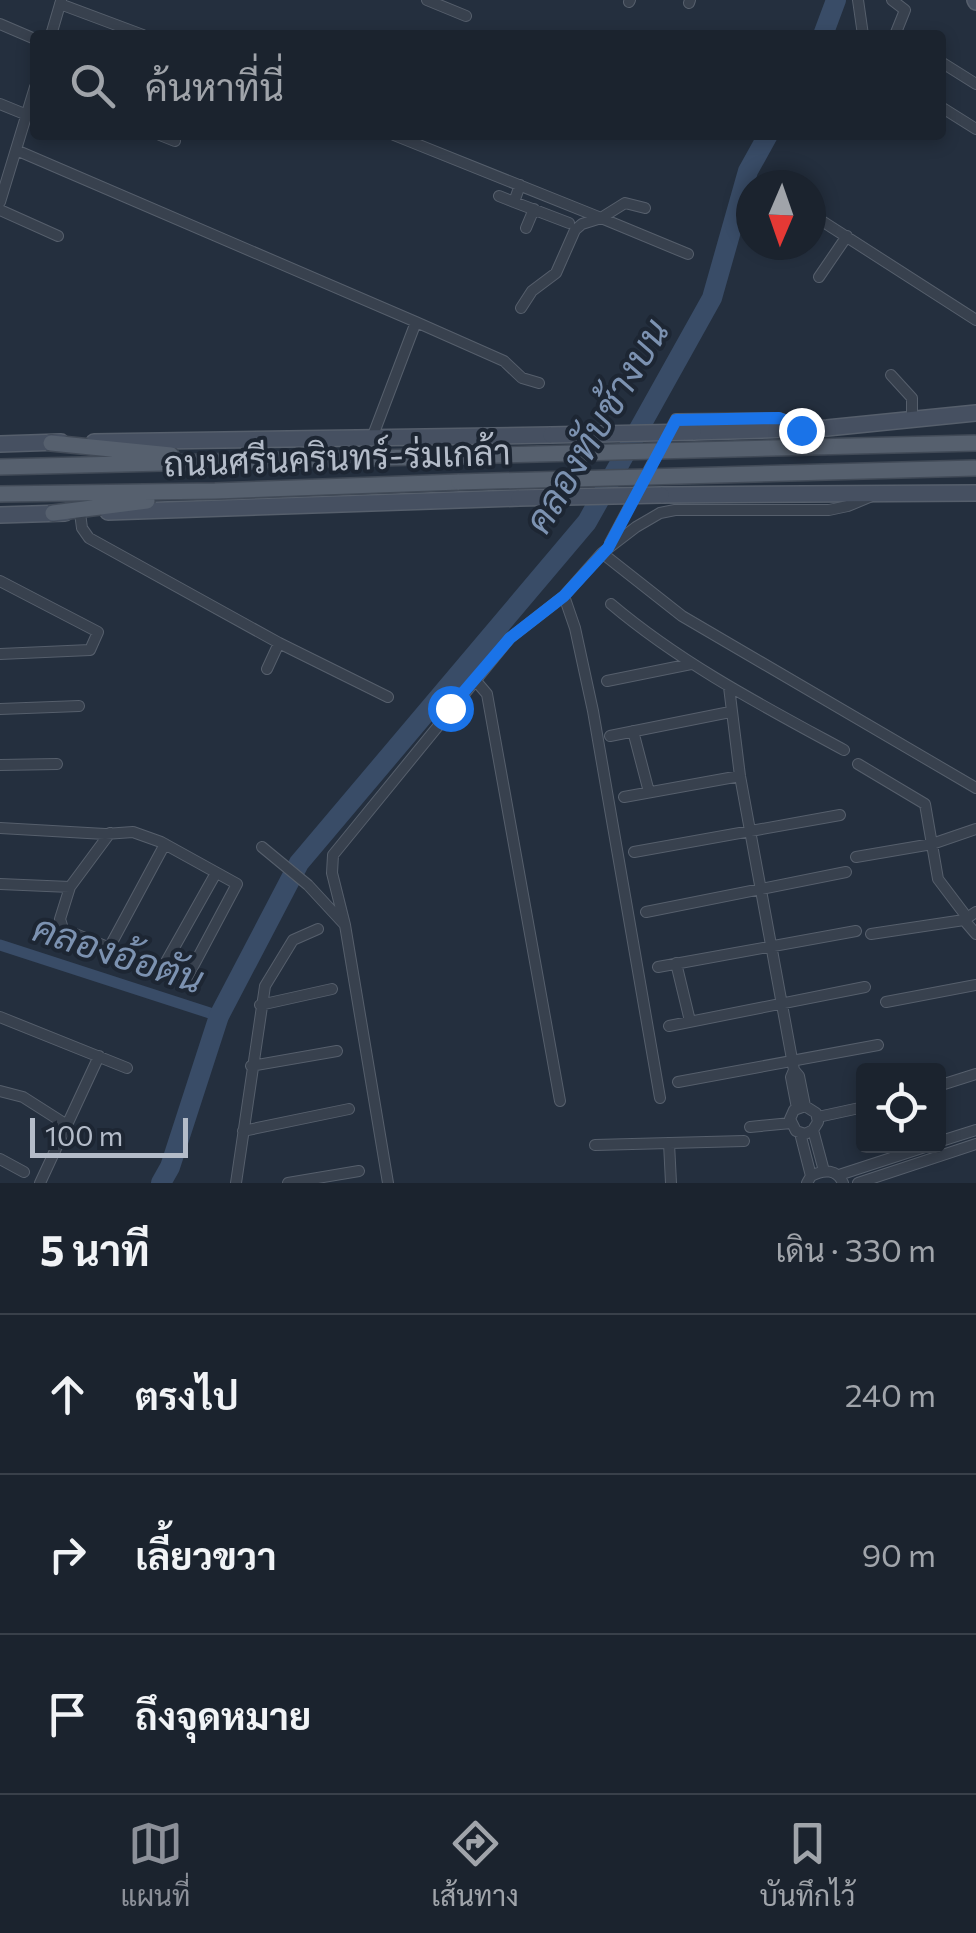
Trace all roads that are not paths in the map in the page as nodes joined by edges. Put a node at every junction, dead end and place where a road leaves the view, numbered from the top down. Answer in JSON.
{"nodes":[{"id":1,"x":427,"y":0,"type":"edge"},
{"id":2,"x":858,"y":0,"type":"edge"},
{"id":3,"x":892,"y":0,"type":"edge"},
{"id":4,"x":61,"y":2,"type":"edge"},
{"id":5,"x":466,"y":16,"type":"dead end"},
{"id":6,"x":0,"y":24,"type":"edge"},
{"id":7,"x":52,"y":30,"type":"edge"},
{"id":8,"x":131,"y":30,"type":"edge"},
{"id":9,"x":862,"y":30,"type":"edge"},
{"id":10,"x":897,"y":30,"type":"edge"},
{"id":11,"x":30,"y":37,"type":"edge"},
{"id":12,"x":946,"y":65,"type":"edge"},
{"id":13,"x":976,"y":84,"type":"edge"},
{"id":14,"x":30,"y":103,"type":"edge"},
{"id":15,"x":0,"y":104,"type":"edge"},
{"id":16,"x":946,"y":110,"type":"edge"},
{"id":17,"x":26,"y":115,"type":"junction"},
{"id":18,"x":976,"y":128,"type":"edge"},
{"id":19,"x":407,"y":140,"type":"edge"},
{"id":20,"x":16,"y":150,"type":"junction"},
{"id":21,"x":520,"y":185,"type":"junction"},
{"id":22,"x":499,"y":196,"type":"dead end"},
{"id":23,"x":1,"y":198,"type":"edge"},
{"id":24,"x":514,"y":202,"type":"junction"},
{"id":25,"x":645,"y":208,"type":"dead end"},
{"id":26,"x":534,"y":210,"type":"junction"},
{"id":27,"x":601,"y":218,"type":"junction"},
{"id":28,"x":569,"y":223,"type":"dead end"},
{"id":29,"x":826,"y":223,"type":"edge"},
{"id":30,"x":526,"y":228,"type":"dead end"},
{"id":31,"x":58,"y":236,"type":"dead end"},
{"id":32,"x":847,"y":236,"type":"junction"},
{"id":33,"x":688,"y":254,"type":"dead end"},
{"id":34,"x":819,"y":277,"type":"dead end"},
{"id":35,"x":521,"y":308,"type":"dead end"},
{"id":36,"x":976,"y":320,"type":"edge"},
{"id":37,"x":416,"y":322,"type":"junction"},
{"id":38,"x":891,"y":375,"type":"dead end"},
{"id":39,"x":539,"y":382,"type":"dead end"},
{"id":40,"x":976,"y":414,"type":"edge"},
{"id":41,"x":912,"y":420,"type":"junction"},
{"id":42,"x":808,"y":429,"type":"junction"},
{"id":43,"x":372,"y":438,"type":"junction"},
{"id":44,"x":50,"y":442,"type":"junction"},
{"id":45,"x":0,"y":444,"type":"edge"},
{"id":46,"x":976,"y":444,"type":"edge"},
{"id":47,"x":234,"y":462,"type":"junction"},
{"id":48,"x":0,"y":467,"type":"edge"},
{"id":49,"x":976,"y":468,"type":"edge"},
{"id":50,"x":215,"y":492,"type":"junction"},
{"id":51,"x":0,"y":494,"type":"edge"},
{"id":52,"x":976,"y":495,"type":"edge"},
{"id":53,"x":830,"y":502,"type":"junction"},
{"id":54,"x":53,"y":513,"type":"junction"},
{"id":55,"x":80,"y":513,"type":"junction"},
{"id":56,"x":0,"y":515,"type":"edge"},
{"id":57,"x":605,"y":550,"type":"junction"},
{"id":58,"x":0,"y":581,"type":"edge"},
{"id":59,"x":564,"y":596,"type":"junction"},
{"id":60,"x":611,"y":604,"type":"dead end"},
{"id":61,"x":279,"y":643,"type":"junction"},
{"id":62,"x":1,"y":653,"type":"edge"},
{"id":63,"x":692,"y":664,"type":"junction"},
{"id":64,"x":267,"y":669,"type":"dead end"},
{"id":65,"x":476,"y":681,"type":"junction"},
{"id":66,"x":606,"y":681,"type":"dead end"},
{"id":67,"x":729,"y":687,"type":"junction"},
{"id":68,"x":388,"y":698,"type":"dead end"},
{"id":69,"x":79,"y":706,"type":"dead end"},
{"id":70,"x":0,"y":709,"type":"edge"},
{"id":71,"x":730,"y":712,"type":"junction"},
{"id":72,"x":633,"y":731,"type":"junction"},
{"id":73,"x":610,"y":736,"type":"dead end"},
{"id":74,"x":844,"y":750,"type":"dead end"},
{"id":75,"x":56,"y":764,"type":"dead end"},
{"id":76,"x":858,"y":764,"type":"dead end"},
{"id":77,"x":0,"y":765,"type":"edge"},
{"id":78,"x":740,"y":776,"type":"junction"},
{"id":79,"x":976,"y":788,"type":"edge"},
{"id":80,"x":648,"y":792,"type":"junction"},
{"id":81,"x":624,"y":797,"type":"dead end"},
{"id":82,"x":840,"y":815,"type":"dead end"},
{"id":83,"x":0,"y":828,"type":"edge"},
{"id":84,"x":976,"y":829,"type":"edge"},
{"id":85,"x":750,"y":831,"type":"junction"},
{"id":86,"x":110,"y":833,"type":"junction"},
{"id":87,"x":165,"y":844,"type":"junction"},
{"id":88,"x":932,"y":844,"type":"junction"},
{"id":89,"x":262,"y":847,"type":"dead end"},
{"id":90,"x":634,"y":852,"type":"dead end"},
{"id":91,"x":856,"y":858,"type":"dead end"},
{"id":92,"x":846,"y":872,"type":"dead end"},
{"id":93,"x":216,"y":873,"type":"junction"},
{"id":94,"x":0,"y":884,"type":"edge"},
{"id":95,"x":70,"y":887,"type":"junction"},
{"id":96,"x":761,"y":889,"type":"junction"},
{"id":97,"x":646,"y":912,"type":"dead end"},
{"id":98,"x":968,"y":916,"type":"edge"},
{"id":99,"x":345,"y":925,"type":"junction"},
{"id":100,"x":318,"y":929,"type":"dead end"},
{"id":101,"x":856,"y":931,"type":"dead end"},
{"id":102,"x":871,"y":934,"type":"dead end"},
{"id":103,"x":976,"y":934,"type":"edge"},
{"id":104,"x":771,"y":946,"type":"junction"},
{"id":105,"x":108,"y":948,"type":"junction"},
{"id":106,"x":676,"y":964,"type":"junction"},
{"id":107,"x":658,"y":966,"type":"dead end"},
{"id":108,"x":162,"y":969,"type":"junction"},
{"id":109,"x":976,"y":986,"type":"edge"},
{"id":110,"x":866,"y":987,"type":"dead end"},
{"id":111,"x":332,"y":989,"type":"dead end"},
{"id":112,"x":886,"y":1002,"type":"dead end"},
{"id":113,"x":782,"y":1004,"type":"junction"},
{"id":114,"x":260,"y":1005,"type":"junction"},
{"id":115,"x":0,"y":1017,"type":"edge"},
{"id":116,"x":690,"y":1022,"type":"junction"},
{"id":117,"x":668,"y":1026,"type":"dead end"},
{"id":118,"x":878,"y":1045,"type":"dead end"},
{"id":119,"x":337,"y":1051,"type":"dead end"},
{"id":120,"x":99,"y":1056,"type":"junction"},
{"id":121,"x":251,"y":1066,"type":"junction"},
{"id":122,"x":793,"y":1067,"type":"junction"},
{"id":123,"x":127,"y":1068,"type":"dead end"},
{"id":124,"x":976,"y":1074,"type":"edge"},
{"id":125,"x":678,"y":1082,"type":"dead end"},
{"id":126,"x":946,"y":1083,"type":"edge"},
{"id":127,"x":0,"y":1091,"type":"edge"},
{"id":128,"x":660,"y":1098,"type":"dead end"},
{"id":129,"x":560,"y":1101,"type":"dead end"},
{"id":130,"x":801,"y":1107,"type":"junction"},
{"id":131,"x":856,"y":1109,"type":"edge"},
{"id":132,"x":349,"y":1110,"type":"dead end"},
{"id":133,"x":818,"y":1117,"type":"junction"},
{"id":134,"x":791,"y":1123,"type":"junction"},
{"id":135,"x":67,"y":1125,"type":"junction"},
{"id":136,"x":750,"y":1126,"type":"dead end"},
{"id":137,"x":243,"y":1130,"type":"junction"},
{"id":138,"x":813,"y":1130,"type":"junction"},
{"id":139,"x":976,"y":1130,"type":"edge"},
{"id":140,"x":800,"y":1133,"type":"junction"},
{"id":141,"x":946,"y":1139,"type":"edge"},
{"id":142,"x":744,"y":1141,"type":"dead end"},
{"id":143,"x":670,"y":1143,"type":"junction"},
{"id":144,"x":595,"y":1144,"type":"dead end"},
{"id":145,"x":976,"y":1144,"type":"edge"},
{"id":146,"x":910,"y":1153,"type":"edge"},
{"id":147,"x":0,"y":1159,"type":"edge"},
{"id":148,"x":359,"y":1171,"type":"dead end"},
{"id":149,"x":824,"y":1171,"type":"junction"},
{"id":150,"x":24,"y":1172,"type":"dead end"},
{"id":151,"x":809,"y":1179,"type":"edge"},
{"id":152,"x":841,"y":1179,"type":"edge"},
{"id":153,"x":40,"y":1183,"type":"edge"},
{"id":154,"x":236,"y":1183,"type":"edge"},
{"id":155,"x":288,"y":1183,"type":"edge"},
{"id":156,"x":388,"y":1183,"type":"edge"},
{"id":157,"x":672,"y":1183,"type":"edge"},
{"id":158,"x":858,"y":1183,"type":"edge"}],
"edges":[{"from":1,"to":5,"type":"street"},
{"from":2,"to":9,"type":"street"},
{"from":3,"to":10,"type":"street"},
{"from":4,"to":7,"type":"street"},
{"from":4,"to":8,"type":"street"},
{"from":6,"to":11,"type":"street"},
{"from":12,"to":13,"type":"street"},
{"from":14,"to":17,"type":"street"},
{"from":15,"to":17,"type":"street"},
{"from":16,"to":18,"type":"street"},
{"from":17,"to":20,"type":"street"},
{"from":19,"to":21,"type":"street"},
{"from":20,"to":23,"type":"street"},
{"from":20,"to":37,"type":"street"},
{"from":21,"to":24,"type":"street"},
{"from":21,"to":27,"type":"street"},
{"from":22,"to":24,"type":"street"},
{"from":23,"to":31,"type":"street"},
{"from":24,"to":26,"type":"street"},
{"from":25,"to":27,"type":"street"},
{"from":26,"to":28,"type":"street"},
{"from":26,"to":30,"type":"street"},
{"from":27,"to":33,"type":"street"},
{"from":27,"to":35,"type":"street"},
{"from":29,"to":32,"type":"street"},
{"from":32,"to":34,"type":"street"},
{"from":32,"to":36,"type":"street"},
{"from":37,"to":39,"type":"street"},
{"from":37,"to":43,"type":"street"},
{"from":38,"to":41,"type":"street"},
{"from":40,"to":41,"type":"main road","name":"ถนนศรีนครินทร์-ร่มเกล้า"},
{"from":41,"to":42,"type":"main road","name":"ถนนศรีนครินทร์-ร่มเกล้า"},
{"from":42,"to":43,"type":"main road","name":"ถนนศรีนครินทร์-ร่มเกล้า","bridge":true},
{"from":42,"to":57,"type":"street"},
{"from":43,"to":44,"type":"main road","name":"ถนนศรีนครินทร์-ร่มเกล้า"},
{"from":44,"to":45,"type":"main road","name":"ถนนศรีนครินทร์-ร่มเกล้า"},
{"from":44,"to":47,"type":"main road"},
{"from":46,"to":47,"type":"main road","name":"ถนนศรีนครินทร์-ร่มเกล้า","bridge":true},
{"from":47,"to":48,"type":"main road","name":"ถนนศรีนครินทร์-ร่มเกล้า"},
{"from":49,"to":50,"type":"main road","name":"ถนนศรีนครินทร์-ร่มเกล้า","bridge":true},
{"from":50,"to":51,"type":"main road","name":"ถนนศรีนครินทร์-ร่มเกล้า"},
{"from":50,"to":54,"type":"main road"},
{"from":52,"to":53,"type":"main road","name":"ถนนศรีนครินทร์-ร่มเกล้า"},
{"from":53,"to":55,"type":"main road","name":"ถนนศรีนครินทร์-ร่มเกล้า","bridge":true},
{"from":53,"to":57,"type":"street"},
{"from":54,"to":55,"type":"main road","name":"ถนนศรีนครินทร์-ร่มเกล้า"},
{"from":54,"to":56,"type":"main road","name":"ถนนศรีนครินทร์-ร่มเกล้า"},
{"from":55,"to":61,"type":"street"},
{"from":57,"to":59,"type":"street"},
{"from":57,"to":79,"type":"street"},
{"from":58,"to":62,"type":"street"},
{"from":59,"to":65,"type":"street"},
{"from":59,"to":128,"type":"street"},
{"from":60,"to":63,"type":"street"},
{"from":61,"to":64,"type":"street"},
{"from":61,"to":68,"type":"street"},
{"from":63,"to":66,"type":"street"},
{"from":63,"to":67,"type":"street"},
{"from":65,"to":99,"type":"street"},
{"from":65,"to":129,"type":"street"},
{"from":67,"to":71,"type":"street"},
{"from":67,"to":74,"type":"street"},
{"from":69,"to":70,"type":"street"},
{"from":71,"to":72,"type":"street"},
{"from":71,"to":78,"type":"street"},
{"from":72,"to":73,"type":"street"},
{"from":72,"to":80,"type":"street"},
{"from":75,"to":77,"type":"street"},
{"from":76,"to":88,"type":"street"},
{"from":78,"to":80,"type":"street"},
{"from":78,"to":85,"type":"street"},
{"from":80,"to":81,"type":"street"},
{"from":82,"to":85,"type":"street"},
{"from":83,"to":86,"type":"street"},
{"from":84,"to":88,"type":"street"},
{"from":85,"to":90,"type":"street"},
{"from":85,"to":96,"type":"street"},
{"from":86,"to":87,"type":"street"},
{"from":86,"to":95,"type":"street"},
{"from":87,"to":93,"type":"street"},
{"from":87,"to":105,"type":"street"},
{"from":88,"to":91,"type":"street"},
{"from":88,"to":98,"type":"street"},
{"from":89,"to":99,"type":"street"},
{"from":92,"to":96,"type":"street"},
{"from":93,"to":108,"type":"street"},
{"from":93,"to":108,"type":"street"},
{"from":94,"to":95,"type":"street"},
{"from":95,"to":105,"type":"street"},
{"from":96,"to":97,"type":"street"},
{"from":96,"to":104,"type":"street"},
{"from":98,"to":102,"type":"street"},
{"from":98,"to":103,"type":"street"},
{"from":99,"to":156,"type":"street"},
{"from":100,"to":114,"type":"street"},
{"from":101,"to":104,"type":"street"},
{"from":104,"to":106,"type":"street"},
{"from":104,"to":113,"type":"street"},
{"from":105,"to":108,"type":"street"},
{"from":106,"to":107,"type":"street"},
{"from":106,"to":116,"type":"street"},
{"from":109,"to":112,"type":"street"},
{"from":110,"to":113,"type":"street"},
{"from":111,"to":114,"type":"street"},
{"from":113,"to":116,"type":"street"},
{"from":113,"to":122,"type":"street"},
{"from":114,"to":121,"type":"street"},
{"from":115,"to":120,"type":"street"},
{"from":116,"to":117,"type":"street"},
{"from":118,"to":122,"type":"street"},
{"from":119,"to":121,"type":"street"},
{"from":120,"to":123,"type":"street"},
{"from":120,"to":135,"type":"street"},
{"from":121,"to":137,"type":"street"},
{"from":122,"to":125,"type":"street"},
{"from":122,"to":130,"type":"street"},
{"from":124,"to":126,"type":"street"},
{"from":127,"to":135,"type":"street"},
{"from":130,"to":133,"type":"street"},
{"from":130,"to":134,"type":"street"},
{"from":131,"to":133,"type":"street"},
{"from":132,"to":137,"type":"street"},
{"from":133,"to":138,"type":"street"},
{"from":134,"to":136,"type":"street"},
{"from":134,"to":140,"type":"street"},
{"from":135,"to":153,"type":"street"},
{"from":137,"to":154,"type":"street"},
{"from":138,"to":140,"type":"street"},
{"from":138,"to":149,"type":"street"},
{"from":139,"to":141,"type":"street"},
{"from":140,"to":151,"type":"street"},
{"from":142,"to":143,"type":"street"},
{"from":143,"to":144,"type":"street"},
{"from":143,"to":157,"type":"street"},
{"from":145,"to":158,"type":"street"},
{"from":146,"to":152,"type":"street"},
{"from":147,"to":150,"type":"street"},
{"from":148,"to":155,"type":"street"},
{"from":149,"to":151,"type":"street"},
{"from":149,"to":152,"type":"street"}]}
